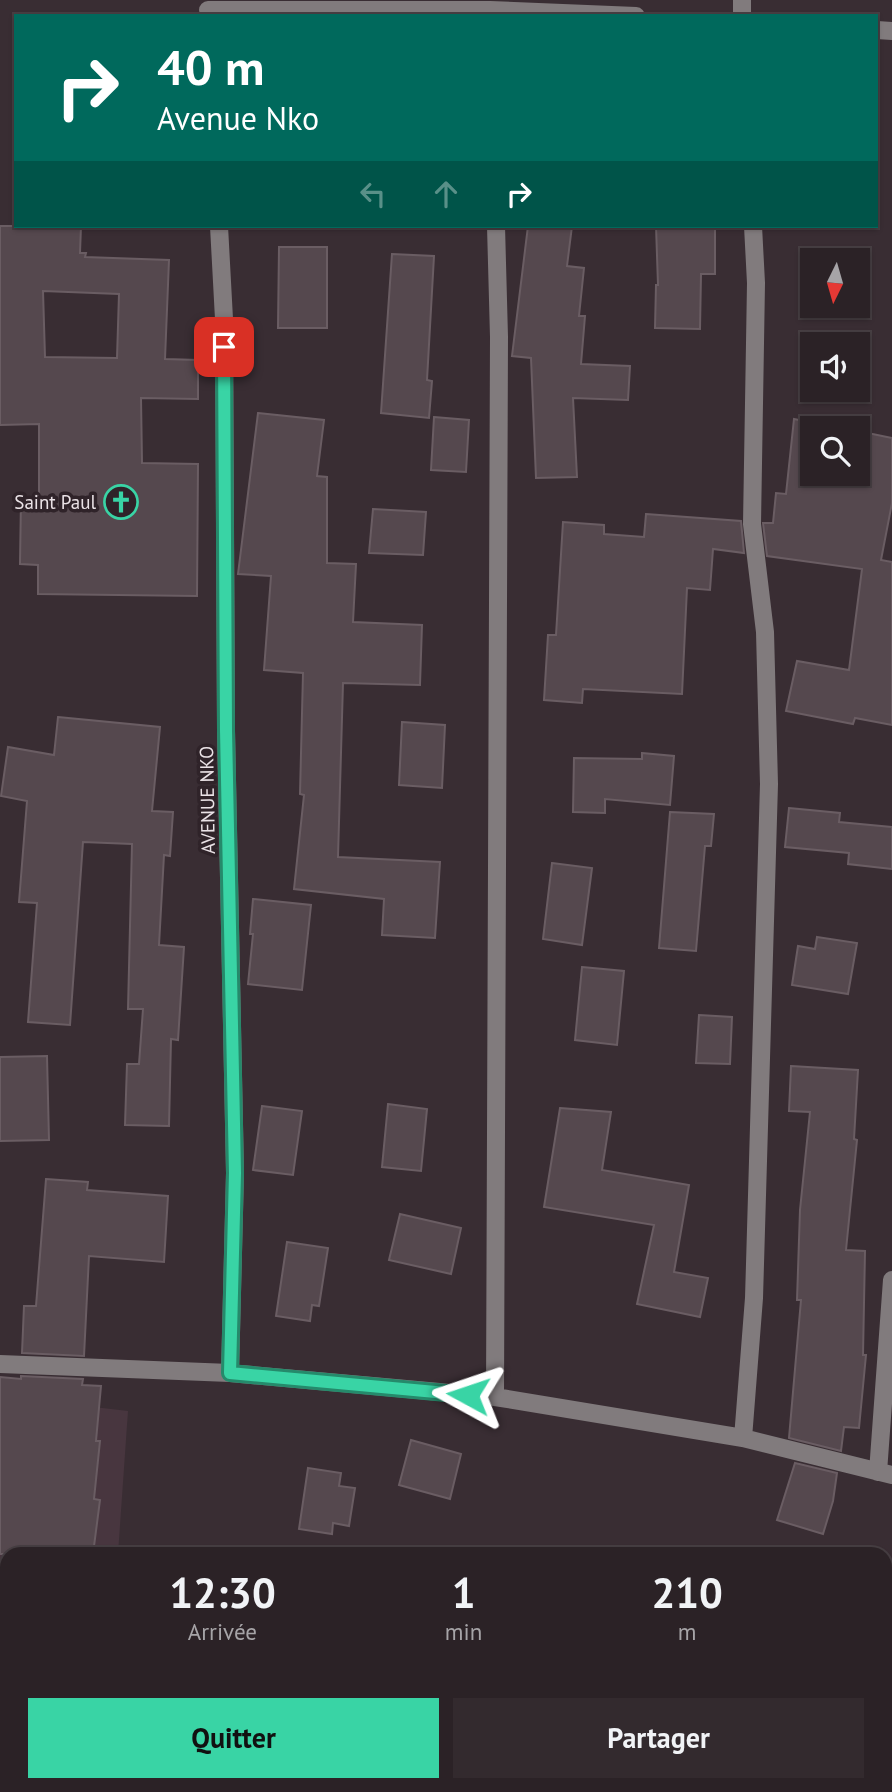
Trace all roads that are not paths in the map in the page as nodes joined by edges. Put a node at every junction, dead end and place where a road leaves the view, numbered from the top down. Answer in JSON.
{"nodes":[{"id":1,"x":209,"y":9,"type":"edge"},
{"id":2,"x":490,"y":9,"type":"edge"},
{"id":3,"x":594,"y":14,"type":"edge"},
{"id":4,"x":219,"y":228,"type":"edge"},
{"id":5,"x":496,"y":228,"type":"edge"},
{"id":6,"x":753,"y":228,"type":"edge"},
{"id":7,"x":892,"y":1280,"type":"edge"},
{"id":8,"x":0,"y":1364,"type":"edge"},
{"id":9,"x":230,"y":1373,"type":"junction"},
{"id":10,"x":495,"y":1397,"type":"junction"},
{"id":11,"x":743,"y":1438,"type":"junction"},
{"id":12,"x":885,"y":1473,"type":"edge"}],
"edges":[{"from":1,"to":2,"type":"street"},
{"from":2,"to":3,"type":"street"},
{"from":4,"to":9,"type":"street","name":"AVENUE NKO"},
{"from":5,"to":10,"type":"street"},
{"from":6,"to":11,"type":"street"},
{"from":7,"to":12,"type":"street"},
{"from":8,"to":9,"type":"street"},
{"from":9,"to":10,"type":"street"},
{"from":10,"to":11,"type":"street"},
{"from":11,"to":12,"type":"street"}]}
